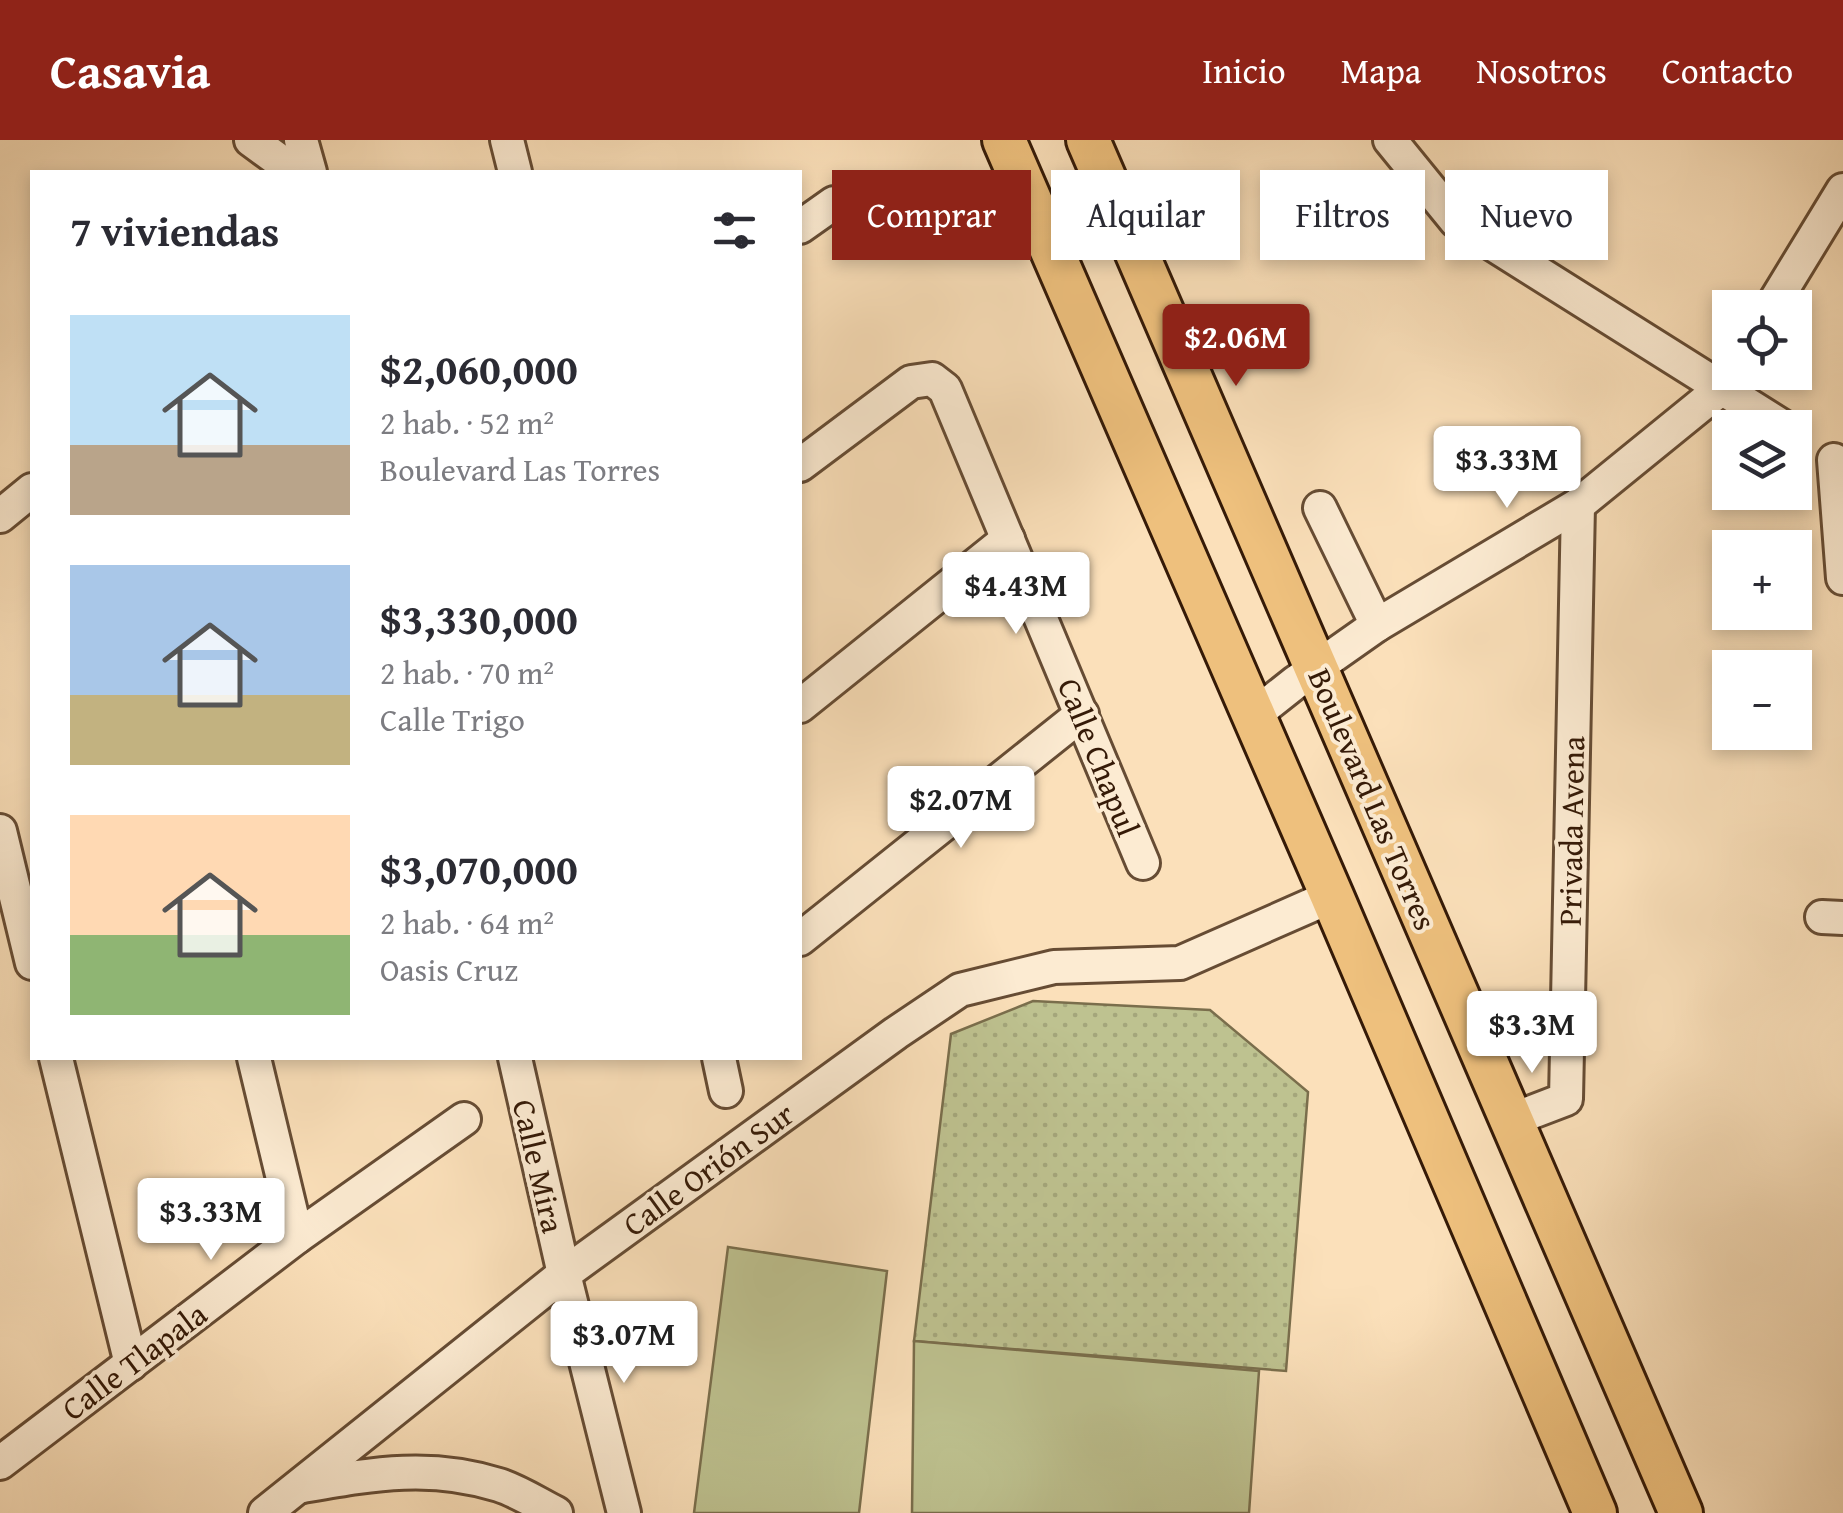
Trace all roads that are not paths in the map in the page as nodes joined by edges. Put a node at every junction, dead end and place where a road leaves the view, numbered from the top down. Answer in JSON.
{"nodes":[{"id":1,"x":251,"y":140,"type":"edge"},
{"id":2,"x":301,"y":140,"type":"edge"},
{"id":3,"x":507,"y":140,"type":"edge"},
{"id":4,"x":1004,"y":140,"type":"edge"},
{"id":5,"x":1088,"y":140,"type":"edge"},
{"id":6,"x":1390,"y":140,"type":"edge"},
{"id":7,"x":292,"y":170,"type":"edge"},
{"id":8,"x":309,"y":170,"type":"edge"},
{"id":9,"x":514,"y":170,"type":"edge"},
{"id":10,"x":1843,"y":190,"type":"edge"},
{"id":11,"x":832,"y":205,"type":"edge"},
{"id":12,"x":802,"y":226,"type":"edge"},
{"id":13,"x":1782,"y":290,"type":"edge"},
{"id":14,"x":1712,"y":371,"type":"edge"},
{"id":15,"x":1715,"y":390,"type":"edge"},
{"id":16,"x":1739,"y":390,"type":"edge"},
{"id":17,"x":1763,"y":410,"type":"edge"},
{"id":18,"x":1812,"y":445,"type":"edge"},
{"id":19,"x":1839,"y":463,"type":"edge"},
{"id":20,"x":802,"y":464,"type":"edge"},
{"id":21,"x":30,"y":492,"type":"edge"},
{"id":22,"x":1578,"y":505,"type":"junction"},
{"id":23,"x":1320,"y":508,"type":"dead end"},
{"id":24,"x":0,"y":516,"type":"edge"},
{"id":25,"x":1008,"y":540,"type":"junction"},
{"id":26,"x":1843,"y":578,"type":"edge"},
{"id":27,"x":1377,"y":625,"type":"junction"},
{"id":28,"x":1316,"y":667,"type":"junction"},
{"id":29,"x":802,"y":704,"type":"edge"},
{"id":30,"x":1082,"y":714,"type":"junction"},
{"id":31,"x":1253,"y":716,"type":"junction"},
{"id":32,"x":0,"y":831,"type":"edge"},
{"id":33,"x":1143,"y":864,"type":"dead end"},
{"id":34,"x":1332,"y":896,"type":"junction"},
{"id":35,"x":802,"y":938,"type":"edge"},
{"id":36,"x":30,"y":955,"type":"edge"},
{"id":37,"x":56,"y":1060,"type":"edge"},
{"id":38,"x":254,"y":1060,"type":"edge"},
{"id":39,"x":514,"y":1060,"type":"edge"},
{"id":40,"x":718,"y":1060,"type":"edge"},
{"id":41,"x":726,"y":1091,"type":"dead end"},
{"id":42,"x":464,"y":1119,"type":"dead end"},
{"id":43,"x":1512,"y":1120,"type":"junction"},
{"id":44,"x":297,"y":1237,"type":"junction"},
{"id":45,"x":564,"y":1274,"type":"junction"},
{"id":46,"x":131,"y":1364,"type":"junction"},
{"id":47,"x":0,"y":1464,"type":"edge"},
{"id":48,"x":286,"y":1502,"type":"edge"},
{"id":49,"x":556,"y":1513,"type":"edge"},
{"id":50,"x":624,"y":1513,"type":"edge"},
{"id":51,"x":1595,"y":1513,"type":"edge"},
{"id":52,"x":1681,"y":1513,"type":"edge"}],
"edges":[{"from":1,"to":7,"type":"street"},
{"from":2,"to":8,"type":"street"},
{"from":3,"to":9,"type":"street"},
{"from":4,"to":31,"type":"main road"},
{"from":5,"to":28,"type":"main road","name":"Boulevard Las Torres"},
{"from":6,"to":14,"type":"street"},
{"from":10,"to":13,"type":"street"},
{"from":11,"to":12,"type":"street"},
{"from":15,"to":22,"type":"street"},
{"from":16,"to":17,"type":"street"},
{"from":18,"to":19,"type":"street"},
{"from":19,"to":26,"type":"street"},
{"from":20,"to":25,"type":"street","name":"Calle Chapul"},
{"from":21,"to":24,"type":"street"},
{"from":22,"to":27,"type":"street"},
{"from":22,"to":43,"type":"street","name":"Privada Avena"},
{"from":23,"to":27,"type":"street"},
{"from":25,"to":29,"type":"street"},
{"from":25,"to":30,"type":"street","name":"Calle Chapul"},
{"from":27,"to":28,"type":"street"},
{"from":28,"to":31,"type":"street"},
{"from":28,"to":43,"type":"main road","name":"Boulevard Las Torres"},
{"from":30,"to":33,"type":"street","name":"Calle Chapul"},
{"from":30,"to":35,"type":"street"},
{"from":31,"to":34,"type":"main road"},
{"from":32,"to":36,"type":"street"},
{"from":34,"to":45,"type":"street","name":"Calle Orión Sur"},
{"from":34,"to":51,"type":"main road"},
{"from":37,"to":46,"type":"street"},
{"from":38,"to":44,"type":"street"},
{"from":39,"to":45,"type":"street","name":"Calle Mira"},
{"from":40,"to":41,"type":"street"},
{"from":42,"to":44,"type":"street","name":"Calle Tlapala"},
{"from":43,"to":52,"type":"main road","name":"Boulevard Las Torres"},
{"from":44,"to":46,"type":"street","name":"Calle Tlapala"},
{"from":45,"to":48,"type":"street","name":"Calle Orión Sur"},
{"from":45,"to":50,"type":"street","name":"Calle Mira"},
{"from":46,"to":47,"type":"street","name":"Calle Tlapala"},
{"from":48,"to":49,"type":"street","name":"Calle Orión Sur"}]}
